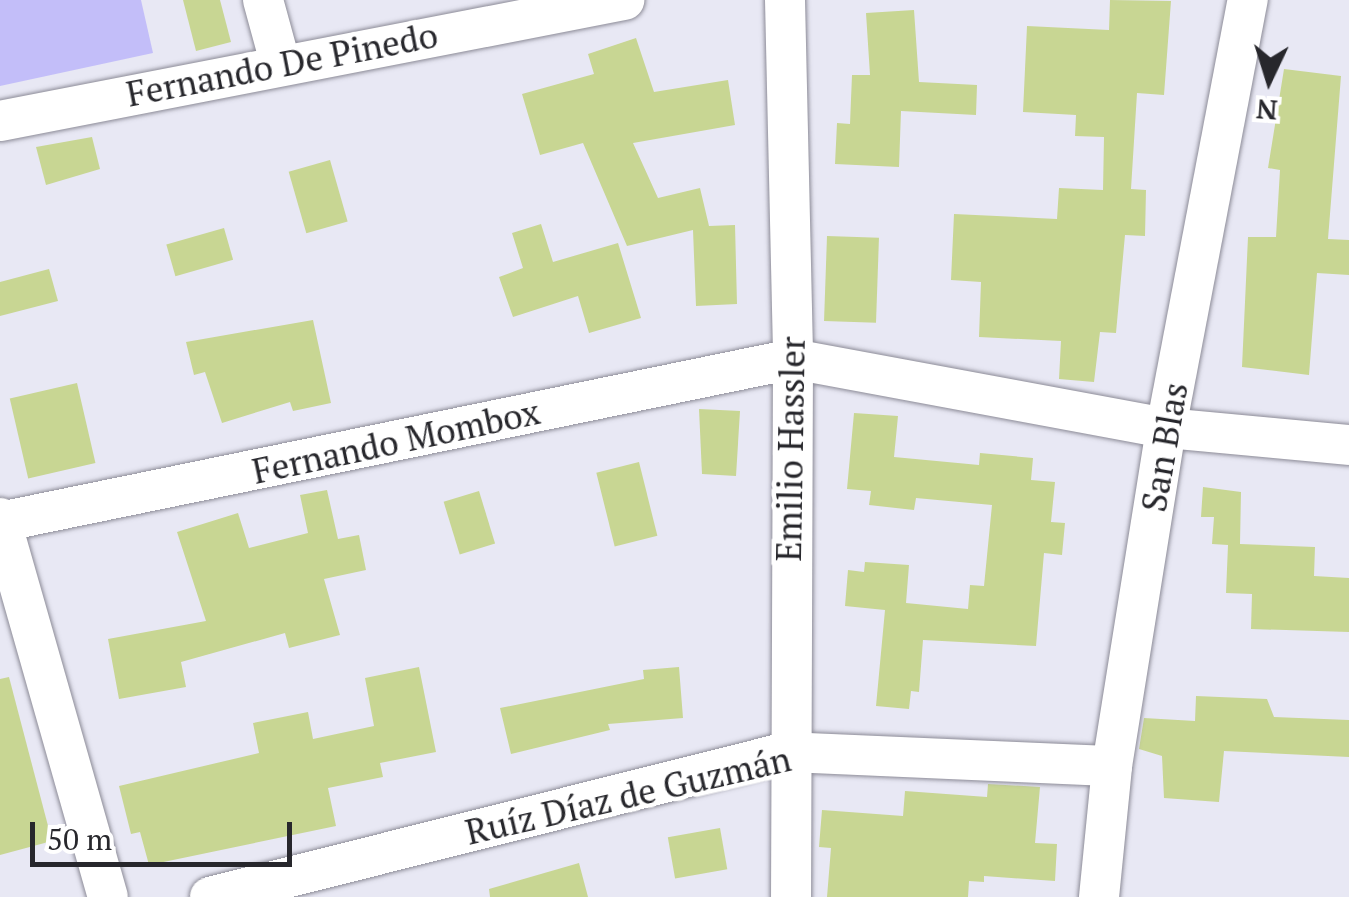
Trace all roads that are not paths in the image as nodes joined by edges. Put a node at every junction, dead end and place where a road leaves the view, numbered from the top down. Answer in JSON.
{"nodes":[{"id":1,"x":264,"y":0,"type":"edge"},
{"id":2,"x":624,"y":0,"type":"edge"},
{"id":3,"x":785,"y":0,"type":"edge"},
{"id":4,"x":1248,"y":0,"type":"edge"},
{"id":5,"x":280,"y":62,"type":"junction"},
{"id":6,"x":0,"y":121,"type":"edge"},
{"id":7,"x":792,"y":360,"type":"junction"},
{"id":8,"x":1166,"y":428,"type":"junction"},
{"id":9,"x":1349,"y":445,"type":"edge"},
{"id":10,"x":0,"y":521,"type":"edge"},
{"id":11,"x":787,"y":752,"type":"junction"},
{"id":12,"x":1112,"y":766,"type":"junction"},
{"id":13,"x":108,"y":897,"type":"edge"},
{"id":14,"x":210,"y":897,"type":"edge"},
{"id":15,"x":791,"y":897,"type":"edge"},
{"id":16,"x":1099,"y":897,"type":"edge"}],
"edges":[{"from":1,"to":5,"type":"street"},
{"from":2,"to":5,"type":"street","name":"Fernando De Pinedo"},
{"from":3,"to":7,"type":"street","name":"Emilio Hassler"},
{"from":4,"to":8,"type":"street","name":"San Blas"},
{"from":5,"to":6,"type":"street","name":"Fernando De Pinedo"},
{"from":7,"to":8,"type":"street"},
{"from":7,"to":10,"type":"street","name":"Fernando Mombox"},
{"from":7,"to":11,"type":"street","name":"Emilio Hassler"},
{"from":8,"to":9,"type":"street"},
{"from":8,"to":12,"type":"street","name":"San Blas"},
{"from":10,"to":13,"type":"street"},
{"from":11,"to":12,"type":"street","name":"Ruíz Díaz de Guzmán"},
{"from":11,"to":14,"type":"street","name":"Ruíz Díaz de Guzmán"},
{"from":11,"to":15,"type":"street","name":"Emilio Hassler"},
{"from":12,"to":16,"type":"street","name":"San Blas"}]}
